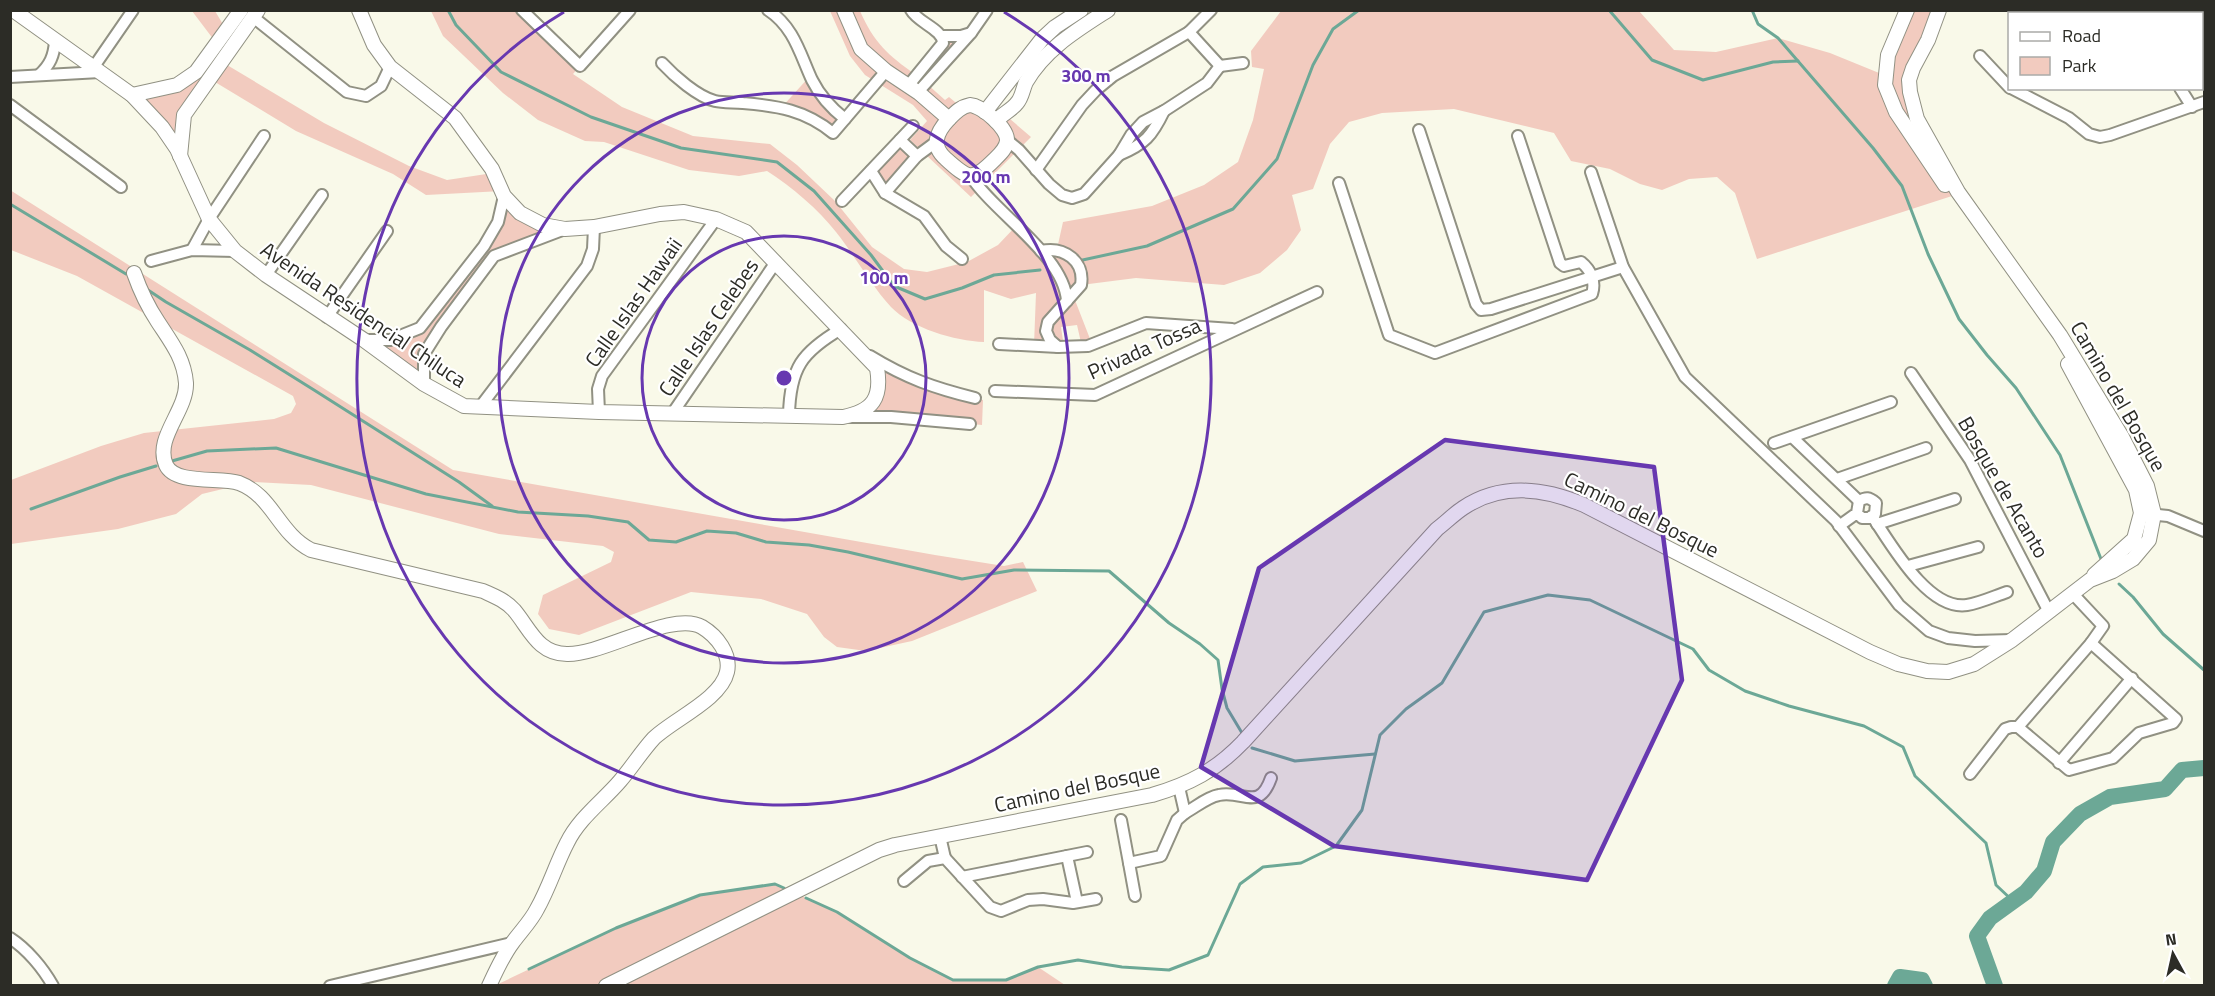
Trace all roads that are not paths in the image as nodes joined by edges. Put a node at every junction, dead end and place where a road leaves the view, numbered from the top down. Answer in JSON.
{"nodes":[{"id":1,"x":133,"y":10,"type":"edge"},
{"id":2,"x":359,"y":10,"type":"edge"},
{"id":3,"x":522,"y":10,"type":"edge"},
{"id":4,"x":630,"y":10,"type":"edge"},
{"id":5,"x":768,"y":10,"type":"edge"},
{"id":6,"x":844,"y":10,"type":"edge"},
{"id":7,"x":911,"y":10,"type":"edge"},
{"id":8,"x":987,"y":10,"type":"edge"},
{"id":9,"x":1081,"y":10,"type":"edge"},
{"id":10,"x":1108,"y":10,"type":"edge"},
{"id":11,"x":1211,"y":10,"type":"edge"},
{"id":12,"x":1907,"y":10,"type":"edge"},
{"id":13,"x":1939,"y":10,"type":"edge"},
{"id":14,"x":16,"y":11,"type":"edge"},
{"id":15,"x":251,"y":13,"type":"edge"},
{"id":16,"x":1189,"y":32,"type":"junction"},
{"id":17,"x":971,"y":33,"type":"junction"},
{"id":18,"x":943,"y":36,"type":"junction"},
{"id":19,"x":55,"y":40,"type":"junction"},
{"id":20,"x":1980,"y":56,"type":"dead end"},
{"id":21,"x":662,"y":63,"type":"dead end"},
{"id":22,"x":1243,"y":63,"type":"dead end"},
{"id":23,"x":1220,"y":66,"type":"junction"},
{"id":24,"x":390,"y":67,"type":"junction"},
{"id":25,"x":96,"y":70,"type":"junction"},
{"id":26,"x":886,"y":71,"type":"junction"},
{"id":27,"x":39,"y":75,"type":"junction"},
{"id":28,"x":10,"y":77,"type":"edge"},
{"id":29,"x":1020,"y":78,"type":"junction"},
{"id":30,"x":2008,"y":86,"type":"edge"},
{"id":31,"x":913,"y":89,"type":"junction"},
{"id":32,"x":2014,"y":90,"type":"edge"},
{"id":33,"x":2181,"y":90,"type":"edge"},
{"id":34,"x":132,"y":95,"type":"junction"},
{"id":35,"x":2205,"y":102,"type":"edge"},
{"id":36,"x":10,"y":105,"type":"edge"},
{"id":37,"x":830,"y":107,"type":"junction"},
{"id":38,"x":2192,"y":107,"type":"junction"},
{"id":39,"x":993,"y":113,"type":"junction"},
{"id":40,"x":845,"y":119,"type":"junction"},
{"id":41,"x":949,"y":119,"type":"junction"},
{"id":42,"x":818,"y":121,"type":"junction"},
{"id":43,"x":913,"y":126,"type":"dead end"},
{"id":44,"x":1419,"y":130,"type":"dead end"},
{"id":45,"x":264,"y":136,"type":"dead end"},
{"id":46,"x":1518,"y":136,"type":"dead end"},
{"id":47,"x":900,"y":140,"type":"junction"},
{"id":48,"x":1007,"y":140,"type":"junction"},
{"id":49,"x":936,"y":142,"type":"junction"},
{"id":50,"x":180,"y":156,"type":"junction"},
{"id":51,"x":917,"y":156,"type":"junction"},
{"id":52,"x":1036,"y":170,"type":"junction"},
{"id":53,"x":871,"y":171,"type":"junction"},
{"id":54,"x":1591,"y":172,"type":"dead end"},
{"id":55,"x":970,"y":175,"type":"junction"},
{"id":56,"x":1339,"y":183,"type":"dead end"},
{"id":57,"x":121,"y":187,"type":"dead end"},
{"id":58,"x":885,"y":193,"type":"junction"},
{"id":59,"x":322,"y":195,"type":"dead end"},
{"id":60,"x":504,"y":196,"type":"junction"},
{"id":61,"x":842,"y":201,"type":"dead end"},
{"id":62,"x":209,"y":219,"type":"junction"},
{"id":63,"x":716,"y":219,"type":"junction"},
{"id":64,"x":594,"y":227,"type":"junction"},
{"id":65,"x":565,"y":229,"type":"junction"},
{"id":66,"x":387,"y":231,"type":"dead end"},
{"id":67,"x":192,"y":250,"type":"junction"},
{"id":68,"x":235,"y":251,"type":"junction"},
{"id":69,"x":1041,"y":251,"type":"junction"},
{"id":70,"x":962,"y":259,"type":"dead end"},
{"id":71,"x":151,"y":261,"type":"dead end"},
{"id":72,"x":776,"y":262,"type":"junction"},
{"id":73,"x":1623,"y":267,"type":"junction"},
{"id":74,"x":134,"y":273,"type":"dead end"},
{"id":75,"x":266,"y":275,"type":"junction"},
{"id":76,"x":1593,"y":277,"type":"junction"},
{"id":77,"x":1317,"y":292,"type":"dead end"},
{"id":78,"x":1068,"y":301,"type":"junction"},
{"id":79,"x":327,"y":317,"type":"junction"},
{"id":80,"x":841,"y":329,"type":"junction"},
{"id":81,"x":1235,"y":329,"type":"junction"},
{"id":82,"x":364,"y":340,"type":"junction"},
{"id":83,"x":999,"y":344,"type":"dead end"},
{"id":84,"x":1058,"y":347,"type":"junction"},
{"id":85,"x":866,"y":354,"type":"junction"},
{"id":86,"x":1911,"y":373,"type":"dead end"},
{"id":87,"x":424,"y":384,"type":"junction"},
{"id":88,"x":995,"y":391,"type":"dead end"},
{"id":89,"x":975,"y":398,"type":"dead end"},
{"id":90,"x":1891,"y":402,"type":"dead end"},
{"id":91,"x":480,"y":407,"type":"junction"},
{"id":92,"x":599,"y":412,"type":"junction"},
{"id":93,"x":672,"y":414,"type":"junction"},
{"id":94,"x":789,"y":415,"type":"junction"},
{"id":95,"x":843,"y":417,"type":"junction"},
{"id":96,"x":970,"y":424,"type":"dead end"},
{"id":97,"x":1792,"y":436,"type":"junction"},
{"id":98,"x":1774,"y":443,"type":"dead end"},
{"id":99,"x":1926,"y":448,"type":"dead end"},
{"id":100,"x":1837,"y":479,"type":"junction"},
{"id":101,"x":1955,"y":499,"type":"dead end"},
{"id":102,"x":1859,"y":501,"type":"junction"},
{"id":103,"x":1857,"y":513,"type":"junction"},
{"id":104,"x":2147,"y":514,"type":"junction"},
{"id":105,"x":1875,"y":520,"type":"junction"},
{"id":106,"x":1839,"y":526,"type":"junction"},
{"id":107,"x":2205,"y":531,"type":"edge"},
{"id":108,"x":1978,"y":547,"type":"dead end"},
{"id":109,"x":1908,"y":566,"type":"junction"},
{"id":110,"x":2007,"y":592,"type":"dead end"},
{"id":111,"x":2073,"y":594,"type":"junction"},
{"id":112,"x":2049,"y":612,"type":"junction"},
{"id":113,"x":2012,"y":640,"type":"junction"},
{"id":114,"x":2091,"y":643,"type":"junction"},
{"id":115,"x":2132,"y":678,"type":"junction"},
{"id":116,"x":2018,"y":727,"type":"junction"},
{"id":117,"x":2060,"y":763,"type":"junction"},
{"id":118,"x":1970,"y":774,"type":"dead end"},
{"id":119,"x":1271,"y":778,"type":"dead end"},
{"id":120,"x":1179,"y":787,"type":"junction"},
{"id":121,"x":1185,"y":813,"type":"junction"},
{"id":122,"x":1121,"y":820,"type":"dead end"},
{"id":123,"x":940,"y":836,"type":"junction"},
{"id":124,"x":924,"y":839,"type":"junction"},
{"id":125,"x":1087,"y":852,"type":"dead end"},
{"id":126,"x":1067,"y":856,"type":"junction"},
{"id":127,"x":945,"y":858,"type":"junction"},
{"id":128,"x":928,"y":861,"type":"junction"},
{"id":129,"x":1129,"y":863,"type":"junction"},
{"id":130,"x":962,"y":877,"type":"junction"},
{"id":131,"x":904,"y":881,"type":"dead end"},
{"id":132,"x":1135,"y":896,"type":"dead end"},
{"id":133,"x":1096,"y":899,"type":"dead end"},
{"id":134,"x":1077,"y":902,"type":"junction"},
{"id":135,"x":10,"y":938,"type":"edge"},
{"id":136,"x":512,"y":943,"type":"junction"},
{"id":137,"x":53,"y":986,"type":"edge"},
{"id":138,"x":330,"y":986,"type":"edge"},
{"id":139,"x":489,"y":986,"type":"edge"},
{"id":140,"x":606,"y":986,"type":"edge"}],
"edges":[{"from":1,"to":25,"type":"street"},
{"from":2,"to":24,"type":"street","name":"Avenida Residencial Chiluca"},
{"from":3,"to":4,"type":"street"},
{"from":5,"to":37,"type":"street"},
{"from":6,"to":26,"type":"street"},
{"from":7,"to":18,"type":"street"},
{"from":8,"to":17,"type":"street"},
{"from":9,"to":29,"type":"street"},
{"from":10,"to":29,"type":"street"},
{"from":11,"to":16,"type":"street"},
{"from":12,"to":104,"type":"street"},
{"from":13,"to":104,"type":"street","name":"Camino del Bosque"},
{"from":14,"to":19,"type":"street","name":"Avenida Residencial Chiluca"},
{"from":15,"to":24,"type":"street"},
{"from":15,"to":34,"type":"street"},
{"from":15,"to":50,"type":"street"},
{"from":16,"to":23,"type":"street"},
{"from":16,"to":52,"type":"street"},
{"from":17,"to":18,"type":"street"},
{"from":17,"to":31,"type":"street"},
{"from":18,"to":31,"type":"street"},
{"from":19,"to":25,"type":"street","name":"Avenida Residencial Chiluca"},
{"from":19,"to":27,"type":"street"},
{"from":20,"to":30,"type":"street"},
{"from":21,"to":42,"type":"street"},
{"from":22,"to":23,"type":"street"},
{"from":23,"to":52,"type":"street"},
{"from":24,"to":60,"type":"street","name":"Avenida Residencial Chiluca"},
{"from":25,"to":27,"type":"street"},
{"from":25,"to":34,"type":"street","name":"Avenida Residencial Chiluca"},
{"from":26,"to":31,"type":"street"},
{"from":26,"to":40,"type":"street"},
{"from":27,"to":28,"type":"street"},
{"from":29,"to":39,"type":"street"},
{"from":29,"to":39,"type":"street"},
{"from":31,"to":41,"type":"street"},
{"from":32,"to":38,"type":"street"},
{"from":33,"to":38,"type":"street"},
{"from":34,"to":50,"type":"street","name":"Avenida Residencial Chiluca"},
{"from":35,"to":38,"type":"street"},
{"from":36,"to":57,"type":"street"},
{"from":37,"to":40,"type":"street"},
{"from":37,"to":42,"type":"street"},
{"from":39,"to":41,"type":"street"},
{"from":39,"to":48,"type":"street"},
{"from":40,"to":42,"type":"street"},
{"from":41,"to":49,"type":"street"},
{"from":43,"to":47,"type":"street"},
{"from":44,"to":76,"type":"street"},
{"from":45,"to":62,"type":"street"},
{"from":46,"to":76,"type":"street"},
{"from":47,"to":51,"type":"street"},
{"from":47,"to":53,"type":"street"},
{"from":48,"to":52,"type":"street"},
{"from":48,"to":55,"type":"street"},
{"from":49,"to":51,"type":"street"},
{"from":49,"to":55,"type":"street"},
{"from":50,"to":62,"type":"street","name":"Avenida Residencial Chiluca"},
{"from":51,"to":58,"type":"street"},
{"from":53,"to":58,"type":"street"},
{"from":53,"to":61,"type":"street"},
{"from":54,"to":73,"type":"street"},
{"from":55,"to":69,"type":"street"},
{"from":56,"to":76,"type":"street"},
{"from":58,"to":70,"type":"street"},
{"from":59,"to":75,"type":"street"},
{"from":60,"to":65,"type":"street","name":"Avenida Residencial Chiluca"},
{"from":60,"to":82,"type":"street"},
{"from":62,"to":67,"type":"street"},
{"from":62,"to":68,"type":"street","name":"Avenida Residencial Chiluca"},
{"from":63,"to":64,"type":"street","name":"Avenida Residencial Chiluca"},
{"from":63,"to":72,"type":"street","name":"Avenida Residencial Chiluca"},
{"from":63,"to":92,"type":"street","name":"Calle Islas Hawaii"},
{"from":64,"to":65,"type":"street","name":"Avenida Residencial Chiluca"},
{"from":64,"to":91,"type":"street"},
{"from":65,"to":87,"type":"street"},
{"from":66,"to":79,"type":"street"},
{"from":67,"to":68,"type":"street"},
{"from":67,"to":71,"type":"street"},
{"from":68,"to":75,"type":"street","name":"Avenida Residencial Chiluca"},
{"from":69,"to":78,"type":"street"},
{"from":69,"to":78,"type":"street","name":"Privada Tossa"},
{"from":72,"to":80,"type":"street","name":"Avenida Residencial Chiluca"},
{"from":72,"to":93,"type":"street","name":"Calle Islas Celebes"},
{"from":73,"to":76,"type":"street"},
{"from":73,"to":106,"type":"street"},
{"from":74,"to":136,"type":"street"},
{"from":75,"to":79,"type":"street","name":"Avenida Residencial Chiluca"},
{"from":77,"to":81,"type":"street","name":"Privada Tossa"},
{"from":78,"to":84,"type":"street","name":"Privada Tossa"},
{"from":79,"to":82,"type":"street","name":"Avenida Residencial Chiluca"},
{"from":80,"to":85,"type":"street","name":"Avenida Residencial Chiluca"},
{"from":80,"to":94,"type":"street"},
{"from":81,"to":84,"type":"street","name":"Privada Tossa"},
{"from":81,"to":88,"type":"street","name":"Privada Tossa"},
{"from":82,"to":87,"type":"street","name":"Avenida Residencial Chiluca"},
{"from":83,"to":84,"type":"street","name":"Privada Tossa"},
{"from":85,"to":89,"type":"street","name":"Avenida Residencial Chiluca"},
{"from":85,"to":95,"type":"street","name":"Avenida Residencial Chiluca"},
{"from":86,"to":112,"type":"street","name":"Bosque de Acanto"},
{"from":87,"to":91,"type":"street","name":"Avenida Residencial Chiluca"},
{"from":90,"to":97,"type":"street"},
{"from":91,"to":92,"type":"street","name":"Avenida Residencial Chiluca"},
{"from":92,"to":93,"type":"street","name":"Avenida Residencial Chiluca"},
{"from":93,"to":94,"type":"street","name":"Avenida Residencial Chiluca"},
{"from":94,"to":95,"type":"street","name":"Avenida Residencial Chiluca"},
{"from":95,"to":96,"type":"street","name":"Avenida Residencial Chiluca"},
{"from":97,"to":98,"type":"street"},
{"from":97,"to":100,"type":"street"},
{"from":99,"to":100,"type":"street"},
{"from":100,"to":102,"type":"street"},
{"from":101,"to":105,"type":"street"},
{"from":102,"to":103,"type":"street"},
{"from":102,"to":105,"type":"street"},
{"from":103,"to":105,"type":"street"},
{"from":103,"to":106,"type":"street"},
{"from":104,"to":107,"type":"street"},
{"from":104,"to":111,"type":"street","name":"Camino del Bosque"},
{"from":105,"to":109,"type":"street"},
{"from":106,"to":113,"type":"street"},
{"from":108,"to":109,"type":"street"},
{"from":109,"to":110,"type":"street"},
{"from":111,"to":112,"type":"street","name":"Camino del Bosque"},
{"from":111,"to":114,"type":"street"},
{"from":112,"to":113,"type":"street","name":"Camino del Bosque"},
{"from":113,"to":120,"type":"street","name":"Camino del Bosque"},
{"from":114,"to":115,"type":"street"},
{"from":114,"to":116,"type":"street"},
{"from":115,"to":117,"type":"street"},
{"from":115,"to":117,"type":"street"},
{"from":116,"to":117,"type":"street"},
{"from":116,"to":118,"type":"street"},
{"from":119,"to":121,"type":"street"},
{"from":120,"to":121,"type":"street"},
{"from":120,"to":123,"type":"street","name":"Camino del Bosque"},
{"from":121,"to":129,"type":"street"},
{"from":122,"to":129,"type":"street"},
{"from":123,"to":124,"type":"street","name":"Camino del Bosque"},
{"from":123,"to":127,"type":"street"},
{"from":124,"to":128,"type":"street"},
{"from":124,"to":140,"type":"street","name":"Camino del Bosque"},
{"from":125,"to":126,"type":"street"},
{"from":126,"to":130,"type":"street"},
{"from":126,"to":134,"type":"street"},
{"from":127,"to":128,"type":"street"},
{"from":127,"to":130,"type":"street"},
{"from":128,"to":131,"type":"street"},
{"from":129,"to":132,"type":"street"},
{"from":130,"to":134,"type":"street"},
{"from":133,"to":134,"type":"street"},
{"from":135,"to":137,"type":"street"},
{"from":136,"to":138,"type":"street"},
{"from":136,"to":139,"type":"street"}]}
